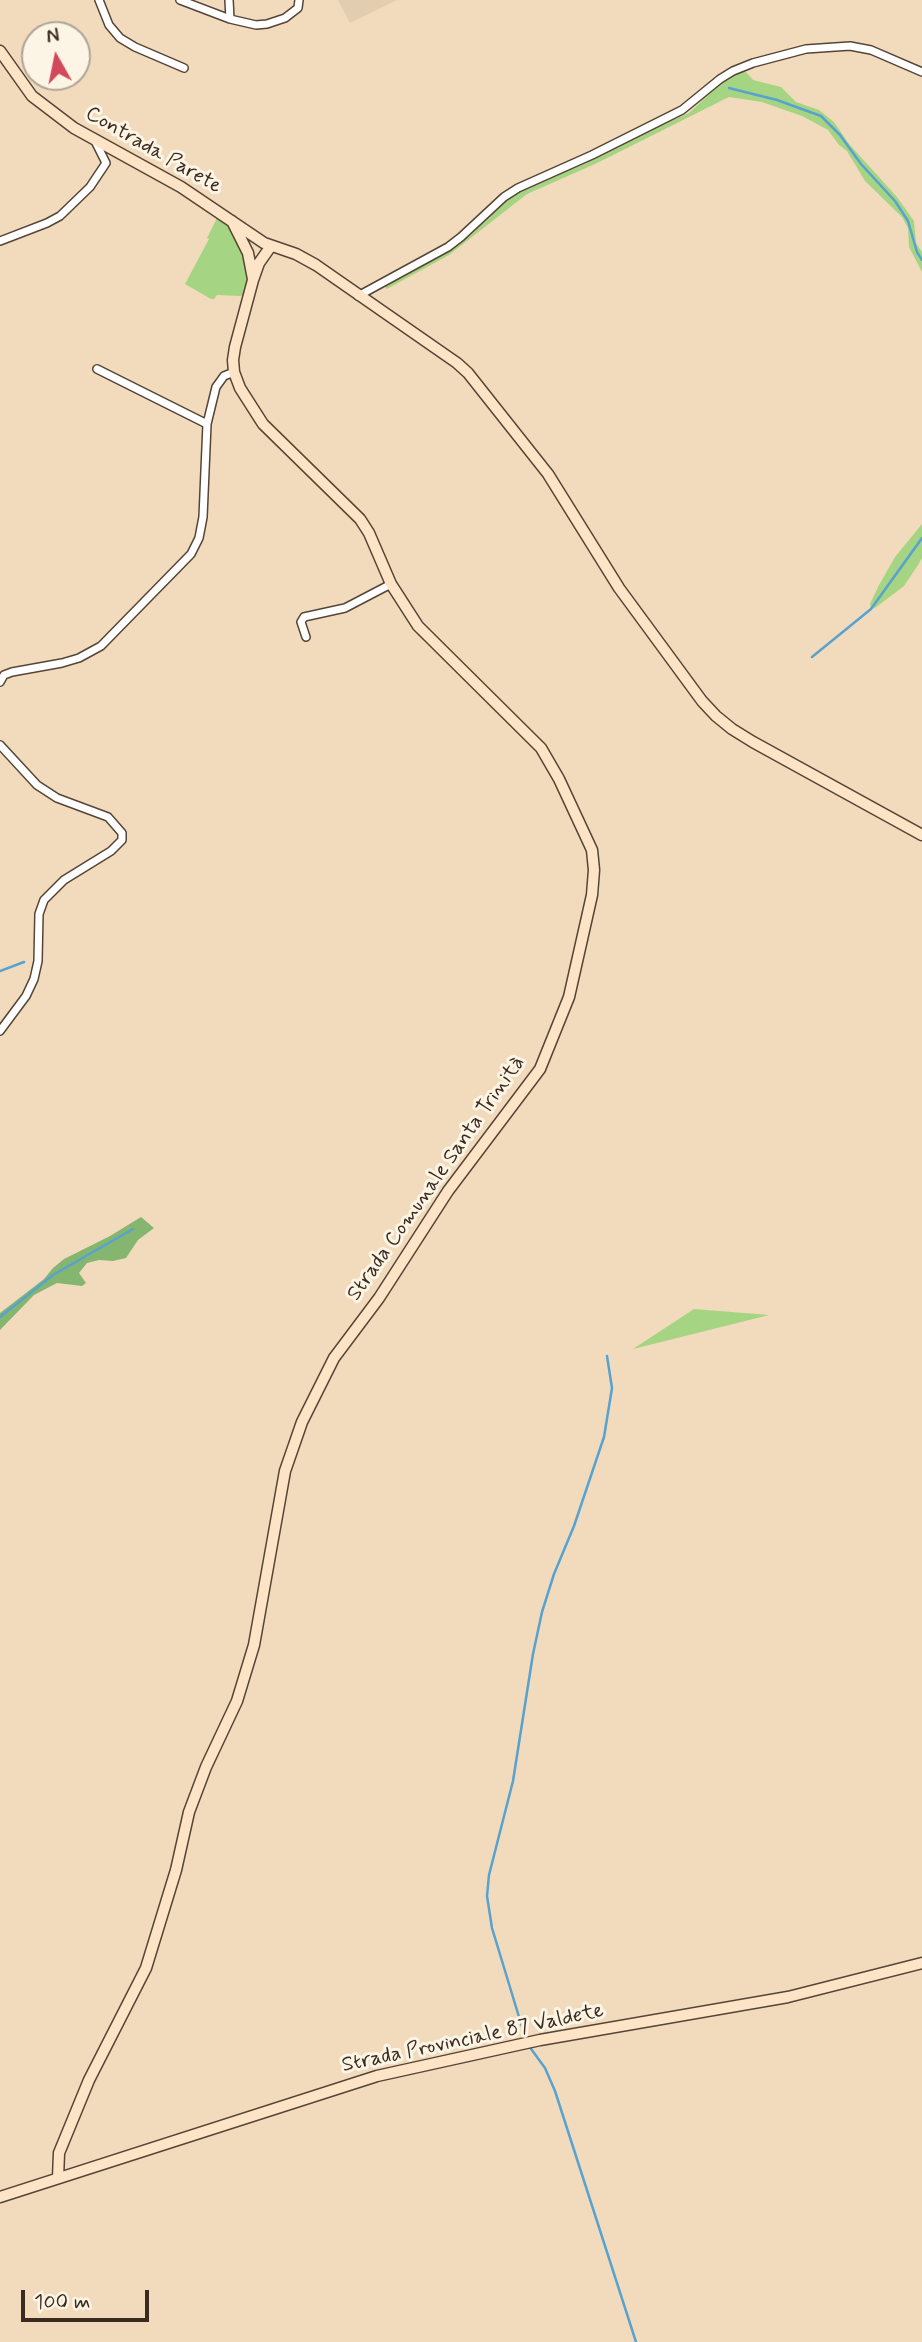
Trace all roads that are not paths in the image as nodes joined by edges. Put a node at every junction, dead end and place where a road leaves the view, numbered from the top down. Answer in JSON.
{"nodes":[{"id":1,"x":99,"y":0,"type":"edge"},
{"id":2,"x":180,"y":0,"type":"edge"},
{"id":3,"x":229,"y":0,"type":"edge"},
{"id":4,"x":299,"y":0,"type":"edge"},
{"id":5,"x":230,"y":19,"type":"junction"},
{"id":6,"x":0,"y":51,"type":"edge"},
{"id":7,"x":184,"y":68,"type":"dead end"},
{"id":8,"x":922,"y":72,"type":"edge"},
{"id":9,"x":95,"y":141,"type":"junction"},
{"id":10,"x":232,"y":220,"type":"junction"},
{"id":11,"x":256,"y":238,"type":"junction"},
{"id":12,"x":0,"y":241,"type":"edge"},
{"id":13,"x":271,"y":246,"type":"junction"},
{"id":14,"x":248,"y":253,"type":"junction"},
{"id":15,"x":259,"y":263,"type":"junction"},
{"id":16,"x":253,"y":280,"type":"junction"},
{"id":17,"x":357,"y":296,"type":"junction"},
{"id":18,"x":97,"y":369,"type":"dead end"},
{"id":19,"x":234,"y":372,"type":"junction"},
{"id":20,"x":207,"y":424,"type":"junction"},
{"id":21,"x":391,"y":584,"type":"junction"},
{"id":22,"x":306,"y":637,"type":"dead end"},
{"id":23,"x":0,"y":682,"type":"edge"},
{"id":24,"x":0,"y":744,"type":"edge"},
{"id":25,"x":922,"y":835,"type":"edge"},
{"id":26,"x":0,"y":1031,"type":"edge"},
{"id":27,"x":922,"y":1963,"type":"edge"},
{"id":28,"x":58,"y":2178,"type":"junction"},
{"id":29,"x":0,"y":2197,"type":"edge"}],
"edges":[{"from":1,"to":7,"type":"street"},
{"from":2,"to":5,"type":"street"},
{"from":3,"to":5,"type":"street"},
{"from":4,"to":5,"type":"street"},
{"from":6,"to":9,"type":"street","name":"Contrada Parete"},
{"from":8,"to":17,"type":"street"},
{"from":9,"to":10,"type":"street","name":"Contrada Parete"},
{"from":9,"to":12,"type":"street"},
{"from":10,"to":11,"type":"street","name":"Contrada Parete"},
{"from":10,"to":14,"type":"street","name":"Contrada Parete"},
{"from":11,"to":13,"type":"street","name":"Contrada Parete"},
{"from":11,"to":14,"type":"street"},
{"from":11,"to":15,"type":"street"},
{"from":13,"to":15,"type":"street"},
{"from":13,"to":17,"type":"street","name":"Contrada Parete"},
{"from":14,"to":16,"type":"street","name":"Contrada Parete"},
{"from":15,"to":16,"type":"street"},
{"from":16,"to":19,"type":"street","name":"Strada Comunale Santa Trinità"},
{"from":17,"to":25,"type":"street","name":"Contrada Parete"},
{"from":18,"to":20,"type":"street"},
{"from":19,"to":20,"type":"street"},
{"from":19,"to":21,"type":"street","name":"Strada Comunale Santa Trinità"},
{"from":20,"to":23,"type":"street"},
{"from":21,"to":22,"type":"street"},
{"from":21,"to":28,"type":"street","name":"Strada Comunale Santa Trinità"},
{"from":24,"to":26,"type":"street"},
{"from":27,"to":28,"type":"street","name":"Strada Provinciale 87 Valdete"},
{"from":28,"to":29,"type":"street","name":"Strada Provinciale 87 Valdete"}]}
